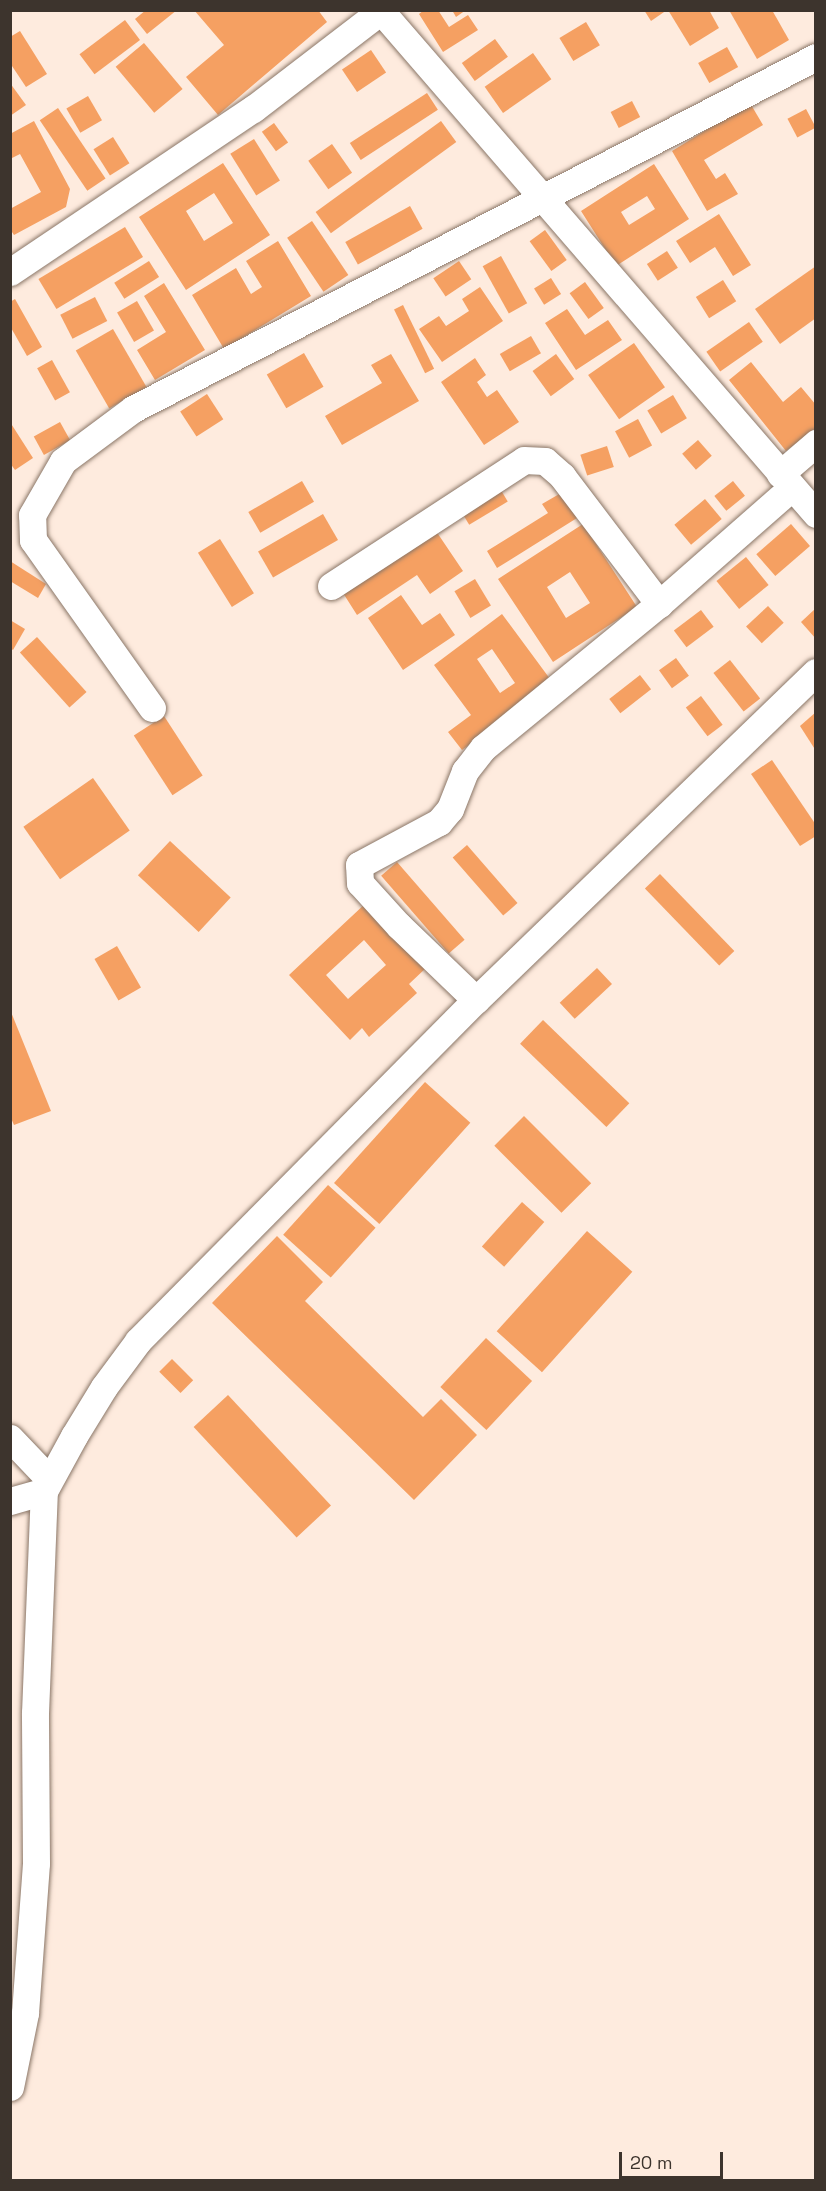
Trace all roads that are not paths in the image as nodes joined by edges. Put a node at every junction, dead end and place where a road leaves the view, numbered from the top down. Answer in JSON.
{"nodes":[{"id":1,"x":382,"y":11,"type":"edge"},
{"id":2,"x":816,"y":57,"type":"edge"},
{"id":3,"x":544,"y":198,"type":"junction"},
{"id":4,"x":10,"y":272,"type":"edge"},
{"id":5,"x":816,"y":444,"type":"edge"},
{"id":6,"x":786,"y":481,"type":"junction"},
{"id":7,"x":816,"y":514,"type":"edge"},
{"id":8,"x":331,"y":586,"type":"dead end"},
{"id":9,"x":659,"y":604,"type":"junction"},
{"id":10,"x":816,"y":672,"type":"edge"},
{"id":11,"x":152,"y":708,"type":"dead end"},
{"id":12,"x":476,"y":1000,"type":"junction"},
{"id":13,"x":10,"y":1438,"type":"edge"},
{"id":14,"x":47,"y":1485,"type":"junction"},
{"id":15,"x":10,"y":1501,"type":"edge"},
{"id":16,"x":10,"y":2087,"type":"edge"}],
"edges":[{"from":1,"to":3,"type":"street"},
{"from":1,"to":4,"type":"street"},
{"from":2,"to":3,"type":"street"},
{"from":3,"to":6,"type":"street"},
{"from":3,"to":11,"type":"street"},
{"from":5,"to":6,"type":"street"},
{"from":6,"to":7,"type":"street"},
{"from":6,"to":9,"type":"street"},
{"from":8,"to":9,"type":"street"},
{"from":9,"to":12,"type":"street"},
{"from":10,"to":12,"type":"street"},
{"from":12,"to":14,"type":"street"},
{"from":13,"to":14,"type":"street"},
{"from":14,"to":15,"type":"street"},
{"from":14,"to":16,"type":"street"}]}
